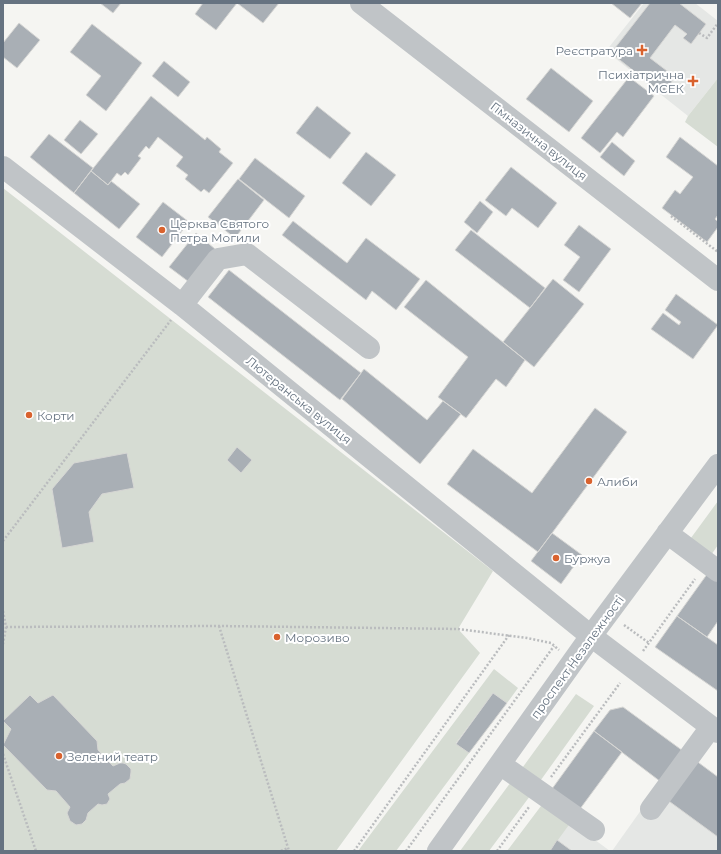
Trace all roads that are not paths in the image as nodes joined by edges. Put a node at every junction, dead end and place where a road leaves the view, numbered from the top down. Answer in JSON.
{"nodes":[{"id":1,"x":369,"y":5,"type":"edge"},
{"id":2,"x":3,"y":167,"type":"edge"},
{"id":3,"x":718,"y":280,"type":"edge"},
{"id":4,"x":182,"y":305,"type":"junction"},
{"id":5,"x":369,"y":348,"type":"dead end"},
{"id":6,"x":718,"y":466,"type":"edge"},
{"id":7,"x":667,"y":533,"type":"junction"},
{"id":8,"x":713,"y":567,"type":"edge"},
{"id":9,"x":591,"y":636,"type":"junction"},
{"id":10,"x":715,"y":730,"type":"edge"},
{"id":11,"x":500,"y":764,"type":"junction"},
{"id":12,"x":651,"y":809,"type":"dead end"},
{"id":13,"x":594,"y":830,"type":"dead end"},
{"id":14,"x":438,"y":851,"type":"edge"}],
"edges":[{"from":1,"to":3,"type":"street","name":"Гімназична вулиця"},
{"from":2,"to":4,"type":"street","name":"Лютеранська вулиця"},
{"from":4,"to":5,"type":"street"},
{"from":4,"to":9,"type":"street","name":"Лютеранська вулиця"},
{"from":6,"to":7,"type":"street","name":"проспект Незалежності"},
{"from":7,"to":8,"type":"street"},
{"from":7,"to":9,"type":"street","name":"проспект Незалежності"},
{"from":9,"to":10,"type":"street","name":"Лютеранська вулиця"},
{"from":9,"to":11,"type":"street","name":"проспект Незалежності"},
{"from":10,"to":12,"type":"street"},
{"from":11,"to":13,"type":"street"},
{"from":11,"to":14,"type":"street","name":"проспект Незалежності"}]}
